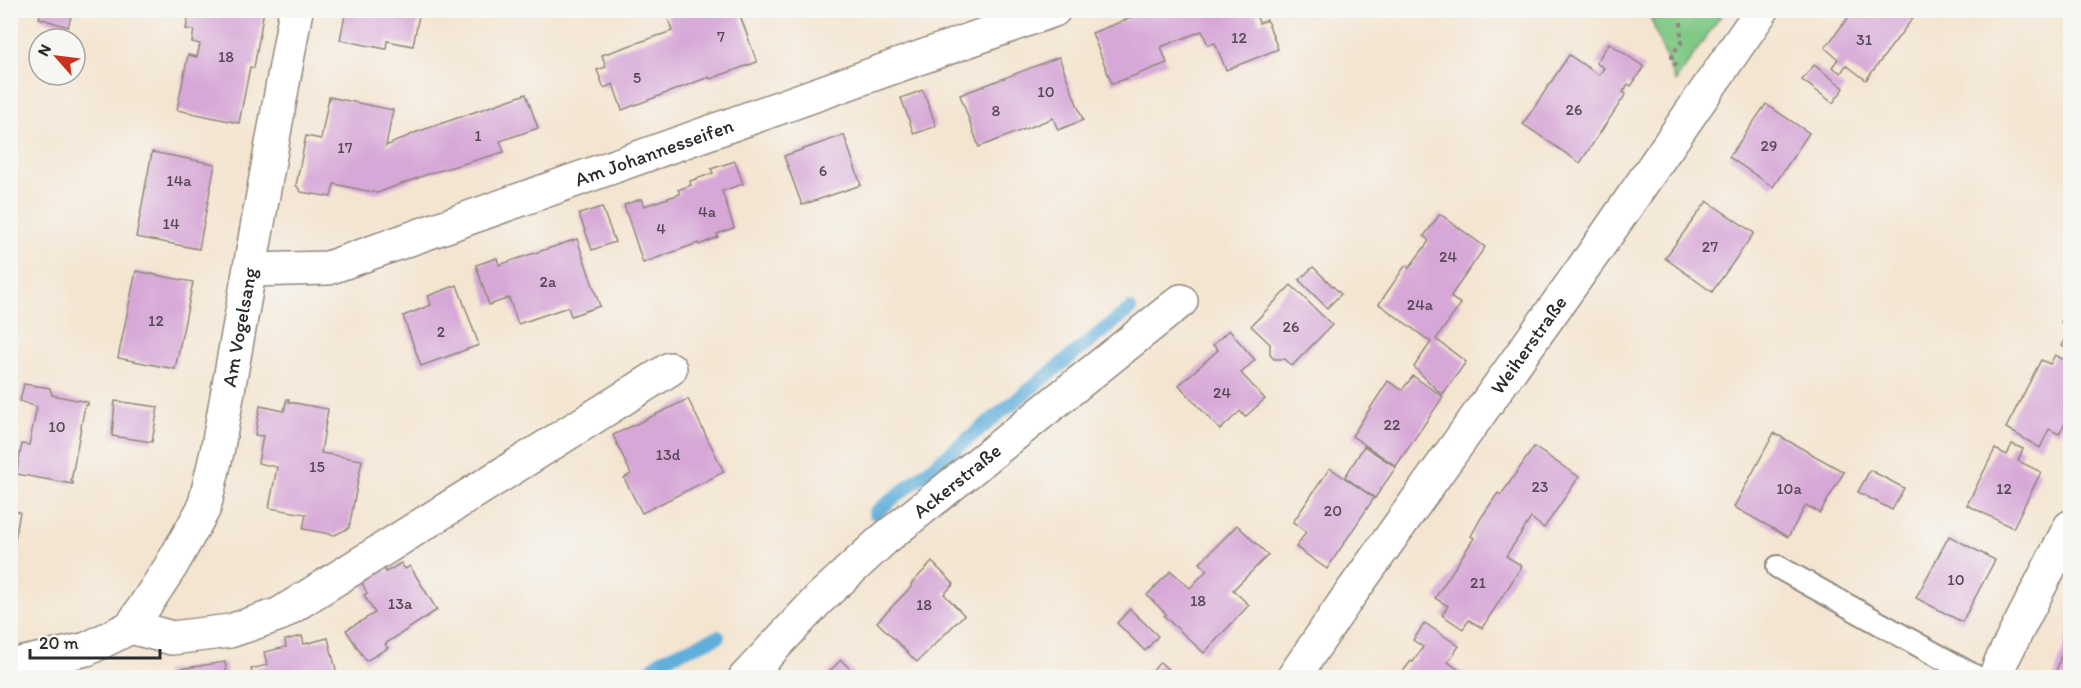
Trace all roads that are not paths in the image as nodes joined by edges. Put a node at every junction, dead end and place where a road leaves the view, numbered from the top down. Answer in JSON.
{"nodes":[{"id":1,"x":296,"y":10,"type":"edge"},
{"id":2,"x":1054,"y":10,"type":"edge"},
{"id":3,"x":1762,"y":10,"type":"edge"},
{"id":4,"x":250,"y":270,"type":"junction"},
{"id":5,"x":1181,"y":301,"type":"dead end"},
{"id":6,"x":670,"y":369,"type":"dead end"},
{"id":7,"x":2070,"y":527,"type":"edge"},
{"id":8,"x":1778,"y":567,"type":"dead end"},
{"id":9,"x":131,"y":627,"type":"junction"},
{"id":10,"x":10,"y":666,"type":"edge"},
{"id":11,"x":745,"y":678,"type":"edge"},
{"id":12,"x":1293,"y":678,"type":"edge"},
{"id":13,"x":1978,"y":678,"type":"edge"},
{"id":14,"x":1995,"y":678,"type":"edge"}],
"edges":[{"from":1,"to":4,"type":"street","name":"Am Vogelsang"},
{"from":2,"to":4,"type":"street","name":"Am Johannesseifen"},
{"from":3,"to":12,"type":"street","name":"Weiherstraße"},
{"from":4,"to":9,"type":"street","name":"Am Vogelsang"},
{"from":5,"to":11,"type":"street","name":"Ackerstraße"},
{"from":6,"to":9,"type":"street"},
{"from":7,"to":14,"type":"street"},
{"from":8,"to":13,"type":"lane"},
{"from":9,"to":10,"type":"street"}]}
